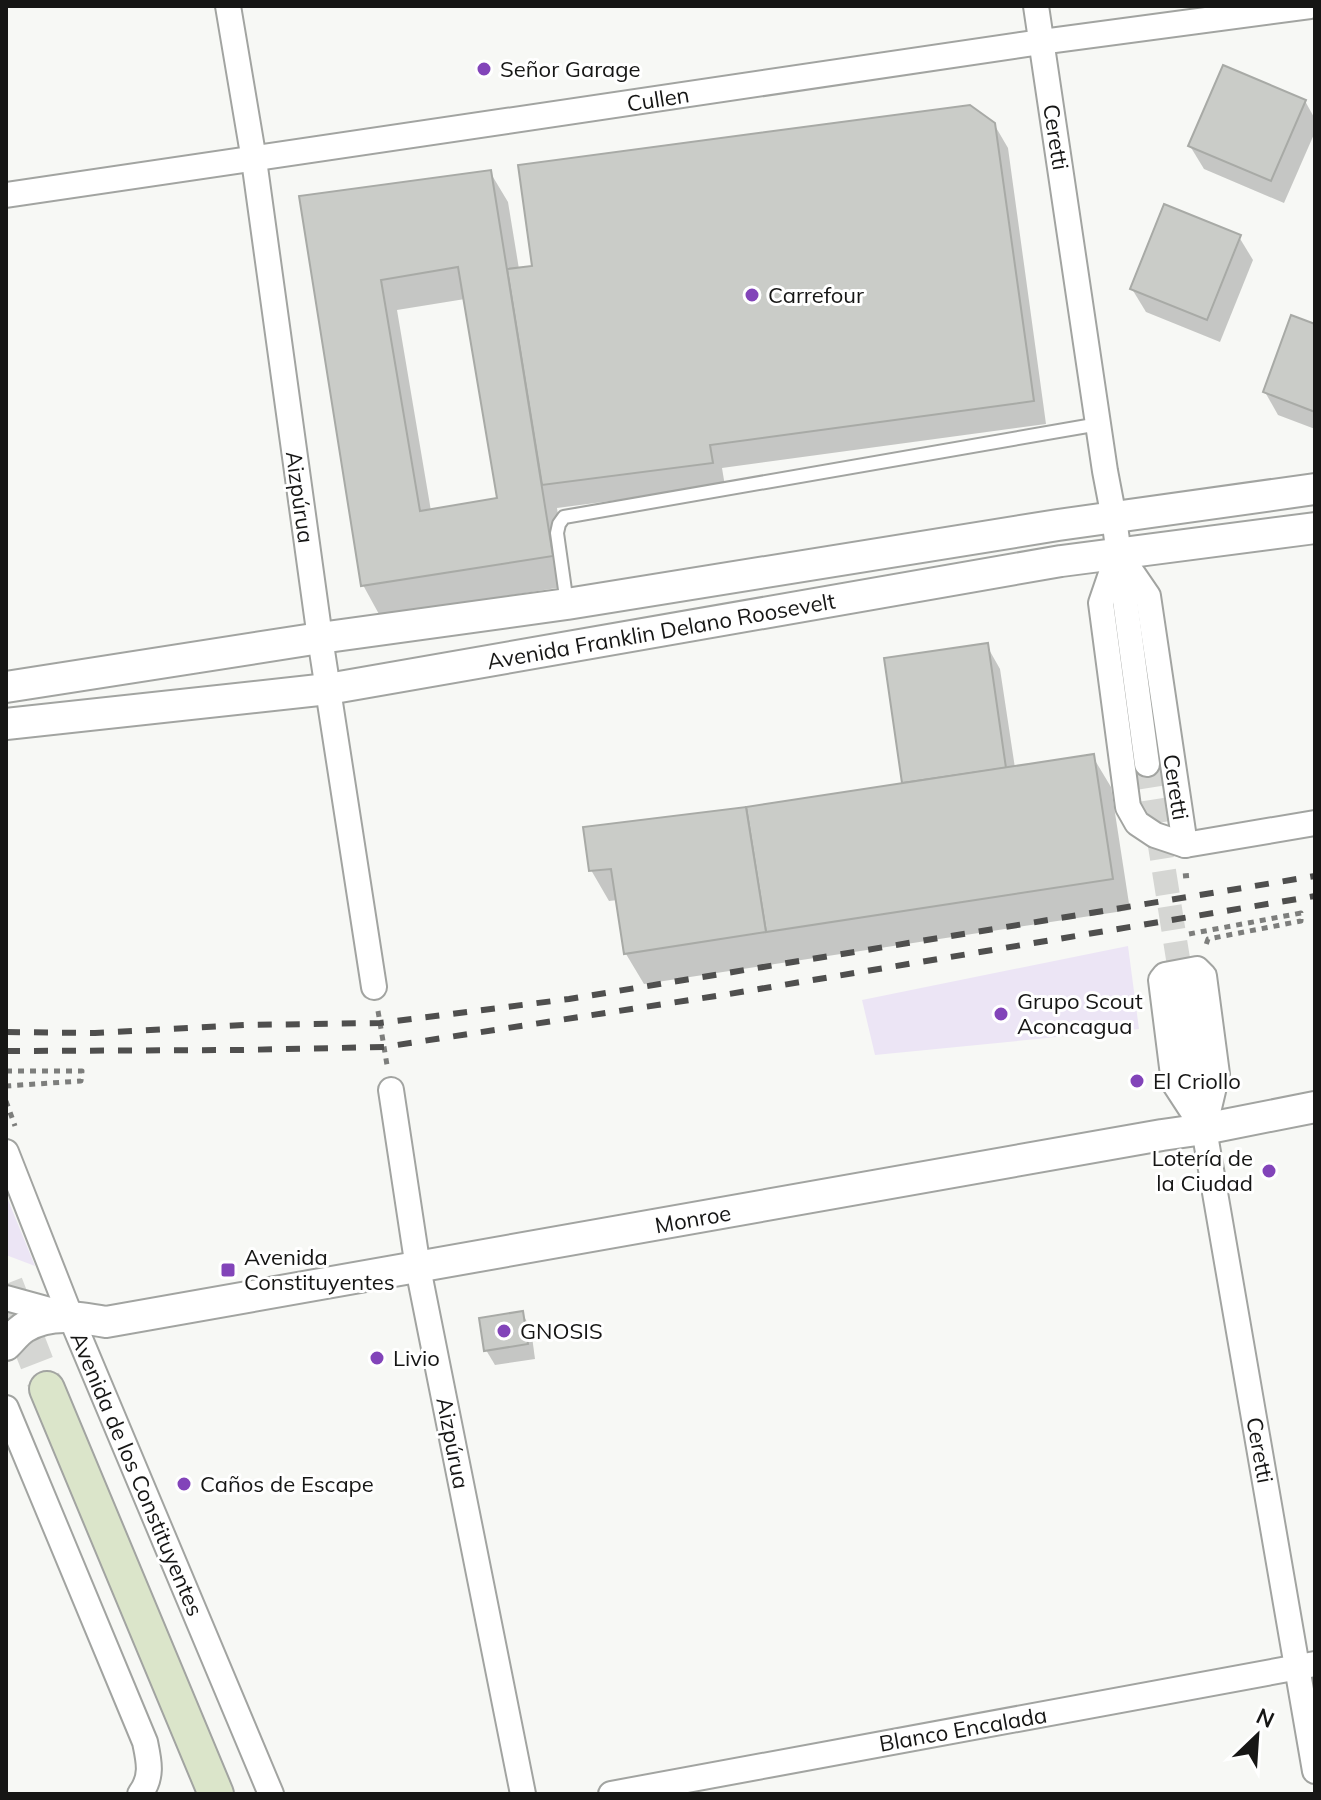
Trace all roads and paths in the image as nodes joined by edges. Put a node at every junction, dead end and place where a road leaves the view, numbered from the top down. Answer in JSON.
{"nodes":[{"id":1,"x":228,"y":6,"type":"edge"},
{"id":2,"x":1036,"y":6,"type":"edge"},
{"id":3,"x":1310,"y":6,"type":"edge"},
{"id":4,"x":1041,"y":42,"type":"junction"},
{"id":5,"x":254,"y":160,"type":"junction"},
{"id":6,"x":6,"y":195,"type":"edge"},
{"id":7,"x":1099,"y":424,"type":"junction"},
{"id":8,"x":1315,"y":489,"type":"edge"},
{"id":9,"x":1114,"y":518,"type":"junction"},
{"id":10,"x":1315,"y":528,"type":"edge"},
{"id":11,"x":1118,"y":553,"type":"junction"},
{"id":12,"x":567,"y":604,"type":"junction"},
{"id":13,"x":320,"y":638,"type":"junction"},
{"id":14,"x":6,"y":687,"type":"edge"},
{"id":15,"x":328,"y":689,"type":"junction"},
{"id":16,"x":6,"y":724,"type":"edge"},
{"id":17,"x":1147,"y":764,"type":"tunnel mouth"},
{"id":18,"x":1315,"y":823,"type":"edge"},
{"id":19,"x":1185,"y":845,"type":"junction"},
{"id":20,"x":1189,"y":934,"type":"dead end"},
{"id":21,"x":1190,"y":977,"type":"junction"},
{"id":22,"x":374,"y":987,"type":"joint"},
{"id":23,"x":6,"y":1071,"type":"edge"},
{"id":24,"x":6,"y":1086,"type":"edge"},
{"id":25,"x":391,"y":1090,"type":"joint"},
{"id":26,"x":1315,"y":1107,"type":"edge"},
{"id":27,"x":1204,"y":1129,"type":"junction"},
{"id":28,"x":6,"y":1152,"type":"edge"},
{"id":29,"x":418,"y":1268,"type":"junction"},
{"id":30,"x":6,"y":1298,"type":"edge"},
{"id":31,"x":70,"y":1315,"type":"junction"},
{"id":32,"x":6,"y":1345,"type":"edge"},
{"id":33,"x":47,"y":1389,"type":"tunnel mouth"},
{"id":34,"x":6,"y":1408,"type":"edge"},
{"id":35,"x":1306,"y":1665,"type":"edge"},
{"id":36,"x":1315,"y":1771,"type":"edge"},
{"id":37,"x":140,"y":1794,"type":"edge"},
{"id":38,"x":216,"y":1794,"type":"edge"},
{"id":39,"x":271,"y":1794,"type":"edge"},
{"id":40,"x":523,"y":1794,"type":"edge"},
{"id":41,"x":611,"y":1794,"type":"edge"}],
"edges":[{"from":1,"to":5,"type":"street","name":"Aizpúrua"},
{"from":2,"to":4,"type":"street","name":"Ceretti"},
{"from":3,"to":4,"type":"street","name":"Cullen"},
{"from":4,"to":5,"type":"street","name":"Cullen"},
{"from":4,"to":7,"type":"street","name":"Ceretti"},
{"from":5,"to":6,"type":"street","name":"Cullen"},
{"from":5,"to":13,"type":"street","name":"Aizpúrua"},
{"from":7,"to":9,"type":"street","name":"Ceretti"},
{"from":7,"to":12,"type":"lane"},
{"from":8,"to":9,"type":"street","name":"Avenida Franklin Delano Roosevelt"},
{"from":9,"to":11,"type":"street","name":"Ceretti"},
{"from":9,"to":12,"type":"street","name":"Avenida Franklin Delano Roosevelt"},
{"from":10,"to":11,"type":"street","name":"Avenida Franklin Delano Roosevelt"},
{"from":11,"to":15,"type":"street","name":"Avenida Franklin Delano Roosevelt"},
{"from":11,"to":17,"type":"street","name":"Ceretti"},
{"from":11,"to":19,"type":"street","name":"Ceretti"},
{"from":11,"to":19,"type":"street","name":"Ceretti"},
{"from":12,"to":13,"type":"street","name":"Avenida Franklin Delano Roosevelt"},
{"from":13,"to":14,"type":"street","name":"Avenida Franklin Delano Roosevelt"},
{"from":13,"to":15,"type":"street","name":"Aizpúrua"},
{"from":15,"to":16,"type":"street","name":"Avenida Franklin Delano Roosevelt"},
{"from":15,"to":22,"type":"street","name":"Aizpúrua"},
{"from":18,"to":19,"type":"street"},
{"from":20,"to":21,"type":"path"},
{"from":21,"to":27,"type":"street","name":"Ceretti"},
{"from":21,"to":27,"type":"street","name":"Ceretti"},
{"from":22,"to":25,"type":"path"},
{"from":23,"to":24,"type":"path"},
{"from":25,"to":29,"type":"street","name":"Aizpúrua"},
{"from":26,"to":27,"type":"street","name":"Monroe"},
{"from":27,"to":29,"type":"street","name":"Monroe"},
{"from":27,"to":35,"type":"street","name":"Ceretti"},
{"from":28,"to":31,"type":"street","name":"Avenida de los Constituyentes"},
{"from":29,"to":31,"type":"street","name":"Monroe"},
{"from":29,"to":40,"type":"street","name":"Aizpúrua"},
{"from":30,"to":31,"type":"street"},
{"from":31,"to":32,"type":"street"},
{"from":31,"to":39,"type":"street","name":"Avenida de los Constituyentes"},
{"from":33,"to":38,"type":"main road"},
{"from":34,"to":37,"type":"street"},
{"from":35,"to":36,"type":"street","name":"Ceretti"},
{"from":35,"to":41,"type":"street","name":"Blanco Encalada"}]}
